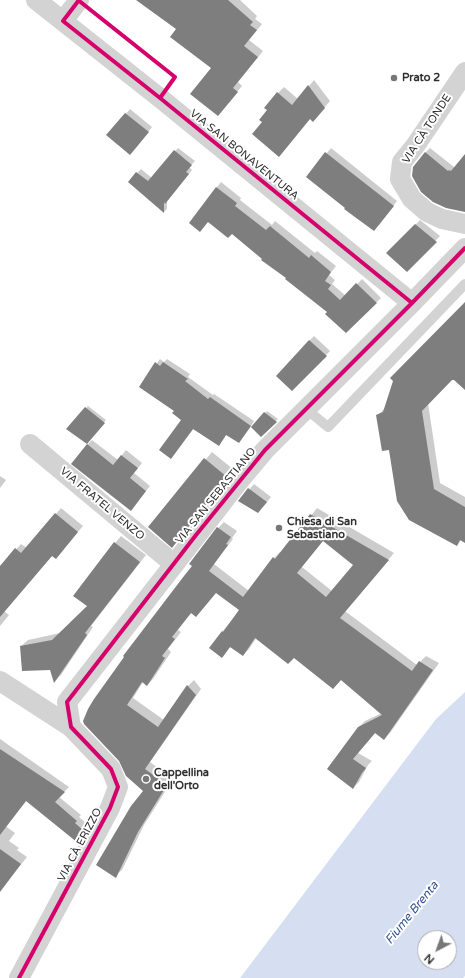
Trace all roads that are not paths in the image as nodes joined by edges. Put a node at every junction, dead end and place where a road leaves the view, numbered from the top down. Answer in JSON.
{"nodes":[{"id":1,"x":36,"y":0,"type":"edge"},
{"id":2,"x":79,"y":0,"type":"edge"},
{"id":3,"x":63,"y":21,"type":"junction"},
{"id":4,"x":465,"y":72,"type":"edge"},
{"id":5,"x":465,"y":224,"type":"edge"},
{"id":6,"x":465,"y":248,"type":"edge"},
{"id":7,"x":465,"y":284,"type":"edge"},
{"id":8,"x":412,"y":304,"type":"junction"},
{"id":9,"x":306,"y":409,"type":"junction"},
{"id":10,"x":30,"y":444,"type":"dead end"},
{"id":11,"x":174,"y":564,"type":"junction"},
{"id":12,"x":0,"y":681,"type":"edge"},
{"id":13,"x":71,"y":727,"type":"junction"},
{"id":14,"x":19,"y":978,"type":"edge"}],
"edges":[{"from":1,"to":3,"type":"street","name":"VIA SAN BONAVENTURA"},
{"from":2,"to":3,"type":"street"},
{"from":3,"to":8,"type":"street","name":"VIA SAN BONAVENTURA"},
{"from":4,"to":5,"type":"street","name":"VIA CÀ TONDE"},
{"from":6,"to":8,"type":"street","name":"VIA SAN SEBASTIANO"},
{"from":7,"to":9,"type":"lane"},
{"from":8,"to":9,"type":"street","name":"VIA SAN SEBASTIANO"},
{"from":9,"to":11,"type":"street","name":"VIA SAN SEBASTIANO"},
{"from":10,"to":11,"type":"street","name":"VIA FRATEL VENZO"},
{"from":11,"to":13,"type":"street","name":"VIA SAN SEBASTIANO"},
{"from":12,"to":13,"type":"street","name":"VIA CÀ ERIZZO"},
{"from":13,"to":14,"type":"street","name":"VIA CÀ ERIZZO"}]}
